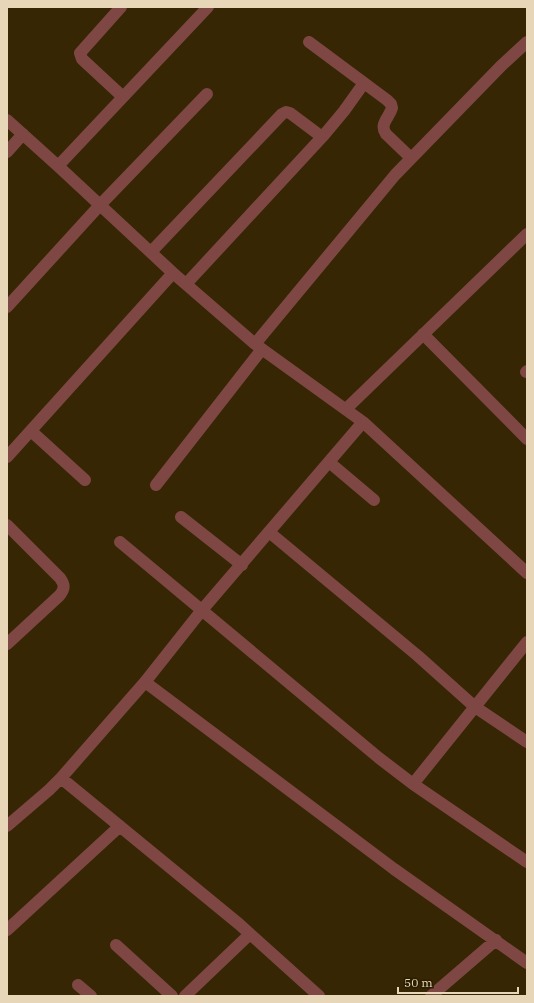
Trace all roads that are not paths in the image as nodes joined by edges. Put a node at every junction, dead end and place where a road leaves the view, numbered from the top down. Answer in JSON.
{"nodes":[{"id":1,"x":121,"y":7,"type":"edge"},
{"id":2,"x":208,"y":7,"type":"edge"},
{"id":3,"x":309,"y":42,"type":"dead end"},
{"id":4,"x":527,"y":42,"type":"edge"},
{"id":5,"x":364,"y":83,"type":"junction"},
{"id":6,"x":207,"y":94,"type":"dead end"},
{"id":7,"x":123,"y":97,"type":"junction"},
{"id":8,"x":7,"y":120,"type":"edge"},
{"id":9,"x":23,"y":134,"type":"junction"},
{"id":10,"x":322,"y":137,"type":"junction"},
{"id":11,"x":7,"y":152,"type":"edge"},
{"id":12,"x":411,"y":158,"type":"junction"},
{"id":13,"x":58,"y":166,"type":"junction"},
{"id":14,"x":100,"y":204,"type":"junction"},
{"id":15,"x":527,"y":234,"type":"edge"},
{"id":16,"x":151,"y":252,"type":"junction"},
{"id":17,"x":173,"y":273,"type":"junction"},
{"id":18,"x":186,"y":284,"type":"junction"},
{"id":19,"x":9,"y":299,"type":"edge"},
{"id":20,"x":423,"y":334,"type":"junction"},
{"id":21,"x":259,"y":346,"type":"junction"},
{"id":22,"x":346,"y":409,"type":"junction"},
{"id":23,"x":363,"y":422,"type":"junction"},
{"id":24,"x":31,"y":431,"type":"junction"},
{"id":25,"x":527,"y":439,"type":"edge"},
{"id":26,"x":7,"y":457,"type":"edge"},
{"id":27,"x":329,"y":462,"type":"junction"},
{"id":28,"x":85,"y":480,"type":"dead end"},
{"id":29,"x":156,"y":486,"type":"dead end"},
{"id":30,"x":374,"y":500,"type":"dead end"},
{"id":31,"x":181,"y":517,"type":"dead end"},
{"id":32,"x":7,"y":525,"type":"edge"},
{"id":33,"x":269,"y":532,"type":"junction"},
{"id":34,"x":120,"y":542,"type":"dead end"},
{"id":35,"x":242,"y":565,"type":"junction"},
{"id":36,"x":527,"y":573,"type":"edge"},
{"id":37,"x":202,"y":610,"type":"junction"},
{"id":38,"x":527,"y":642,"type":"edge"},
{"id":39,"x":7,"y":644,"type":"edge"},
{"id":40,"x":145,"y":682,"type":"junction"},
{"id":41,"x":475,"y":706,"type":"junction"},
{"id":42,"x":527,"y":742,"type":"edge"},
{"id":43,"x":61,"y":778,"type":"junction"},
{"id":44,"x":413,"y":784,"type":"junction"},
{"id":45,"x":7,"y":826,"type":"edge"},
{"id":46,"x":120,"y":826,"type":"junction"},
{"id":47,"x":527,"y":862,"type":"edge"},
{"id":48,"x":7,"y":930,"type":"edge"},
{"id":49,"x":250,"y":934,"type":"junction"},
{"id":50,"x":496,"y":940,"type":"junction"},
{"id":51,"x":116,"y":945,"type":"dead end"},
{"id":52,"x":527,"y":963,"type":"edge"},
{"id":53,"x":78,"y":985,"type":"dead end"},
{"id":54,"x":91,"y":996,"type":"edge"},
{"id":55,"x":172,"y":996,"type":"edge"},
{"id":56,"x":185,"y":996,"type":"edge"},
{"id":57,"x":319,"y":996,"type":"edge"},
{"id":58,"x":431,"y":996,"type":"edge"}],
"edges":[{"from":1,"to":7,"type":"street"},
{"from":2,"to":7,"type":"street"},
{"from":3,"to":5,"type":"street"},
{"from":4,"to":12,"type":"street"},
{"from":5,"to":10,"type":"street"},
{"from":5,"to":12,"type":"street"},
{"from":6,"to":14,"type":"street"},
{"from":7,"to":13,"type":"street"},
{"from":8,"to":9,"type":"street"},
{"from":9,"to":11,"type":"street"},
{"from":9,"to":13,"type":"street"},
{"from":10,"to":16,"type":"street"},
{"from":10,"to":18,"type":"street"},
{"from":12,"to":21,"type":"street"},
{"from":13,"to":14,"type":"street"},
{"from":14,"to":16,"type":"street"},
{"from":14,"to":19,"type":"street"},
{"from":15,"to":20,"type":"street"},
{"from":16,"to":17,"type":"street"},
{"from":17,"to":18,"type":"street"},
{"from":17,"to":24,"type":"street"},
{"from":18,"to":21,"type":"street"},
{"from":20,"to":22,"type":"street"},
{"from":20,"to":25,"type":"street"},
{"from":21,"to":22,"type":"street"},
{"from":21,"to":29,"type":"street"},
{"from":22,"to":23,"type":"street"},
{"from":23,"to":27,"type":"street"},
{"from":23,"to":36,"type":"street"},
{"from":24,"to":26,"type":"street"},
{"from":24,"to":28,"type":"street"},
{"from":27,"to":30,"type":"street"},
{"from":27,"to":33,"type":"street"},
{"from":31,"to":35,"type":"street"},
{"from":32,"to":39,"type":"street"},
{"from":33,"to":35,"type":"street"},
{"from":33,"to":41,"type":"street"},
{"from":34,"to":37,"type":"street"},
{"from":35,"to":37,"type":"street"},
{"from":37,"to":40,"type":"street"},
{"from":37,"to":44,"type":"street"},
{"from":38,"to":41,"type":"street"},
{"from":40,"to":43,"type":"street"},
{"from":40,"to":50,"type":"street"},
{"from":41,"to":42,"type":"street"},
{"from":41,"to":44,"type":"street"},
{"from":43,"to":45,"type":"street"},
{"from":43,"to":46,"type":"street"},
{"from":44,"to":47,"type":"street"},
{"from":46,"to":48,"type":"street"},
{"from":46,"to":49,"type":"street"},
{"from":49,"to":56,"type":"street"},
{"from":49,"to":57,"type":"street"},
{"from":50,"to":52,"type":"street"},
{"from":50,"to":58,"type":"street"},
{"from":51,"to":55,"type":"street"},
{"from":53,"to":54,"type":"street"}]}
